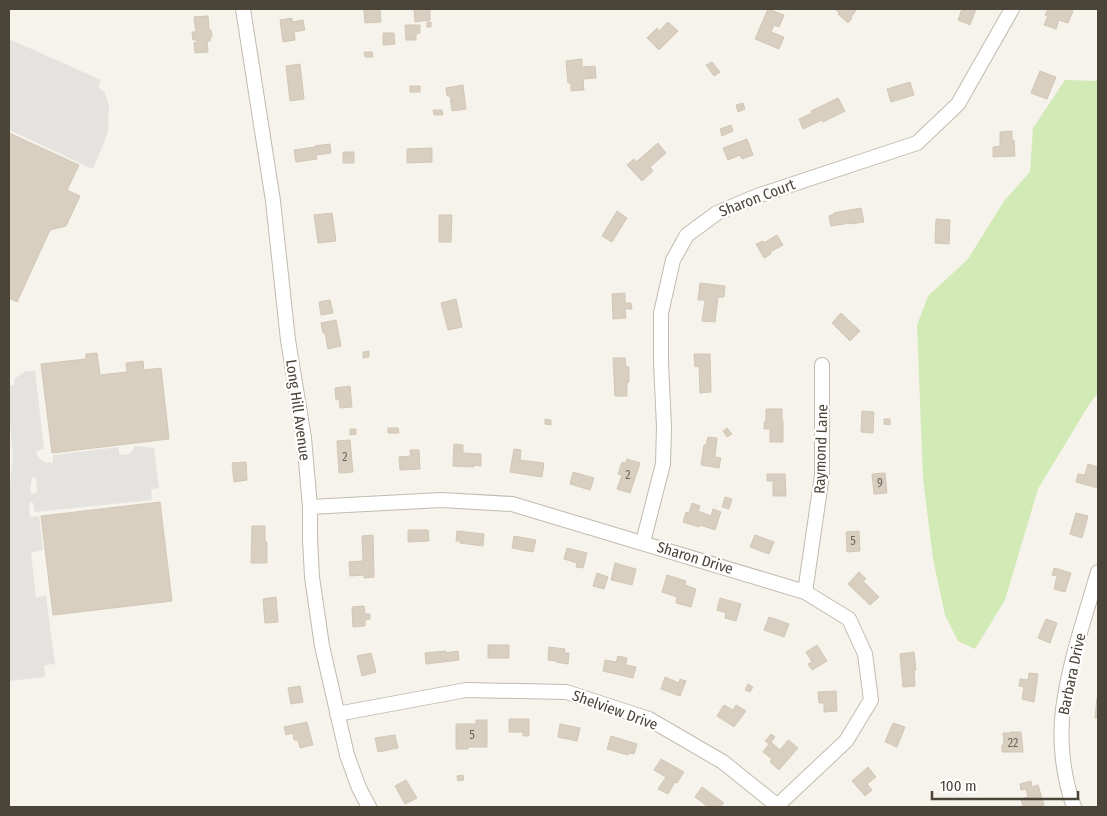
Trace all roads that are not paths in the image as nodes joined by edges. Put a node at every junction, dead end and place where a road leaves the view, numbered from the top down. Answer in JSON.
{"nodes":[{"id":1,"x":243,"y":9,"type":"edge"},
{"id":2,"x":1012,"y":9,"type":"edge"},
{"id":3,"x":822,"y":365,"type":"dead end"},
{"id":4,"x":310,"y":506,"type":"junction"},
{"id":5,"x":643,"y":542,"type":"junction"},
{"id":6,"x":1098,"y":572,"type":"edge"},
{"id":7,"x":805,"y":592,"type":"junction"},
{"id":8,"x":337,"y":714,"type":"junction"},
{"id":9,"x":779,"y":806,"type":"edge"},
{"id":10,"x":369,"y":807,"type":"edge"},
{"id":11,"x":1074,"y":807,"type":"edge"}],
"edges":[{"from":1,"to":4,"type":"street","name":"Long Hill Avenue"},
{"from":2,"to":5,"type":"street","name":"Sharon Court"},
{"from":3,"to":7,"type":"street","name":"Raymond Lane"},
{"from":4,"to":5,"type":"street","name":"Sharon Drive"},
{"from":4,"to":8,"type":"street","name":"Long Hill Avenue"},
{"from":5,"to":7,"type":"street","name":"Sharon Drive"},
{"from":6,"to":11,"type":"street","name":"Barbara Drive"},
{"from":7,"to":9,"type":"street","name":"Sharon Drive"},
{"from":8,"to":9,"type":"street","name":"Shelview Drive"},
{"from":8,"to":10,"type":"street","name":"Long Hill Avenue"}]}
